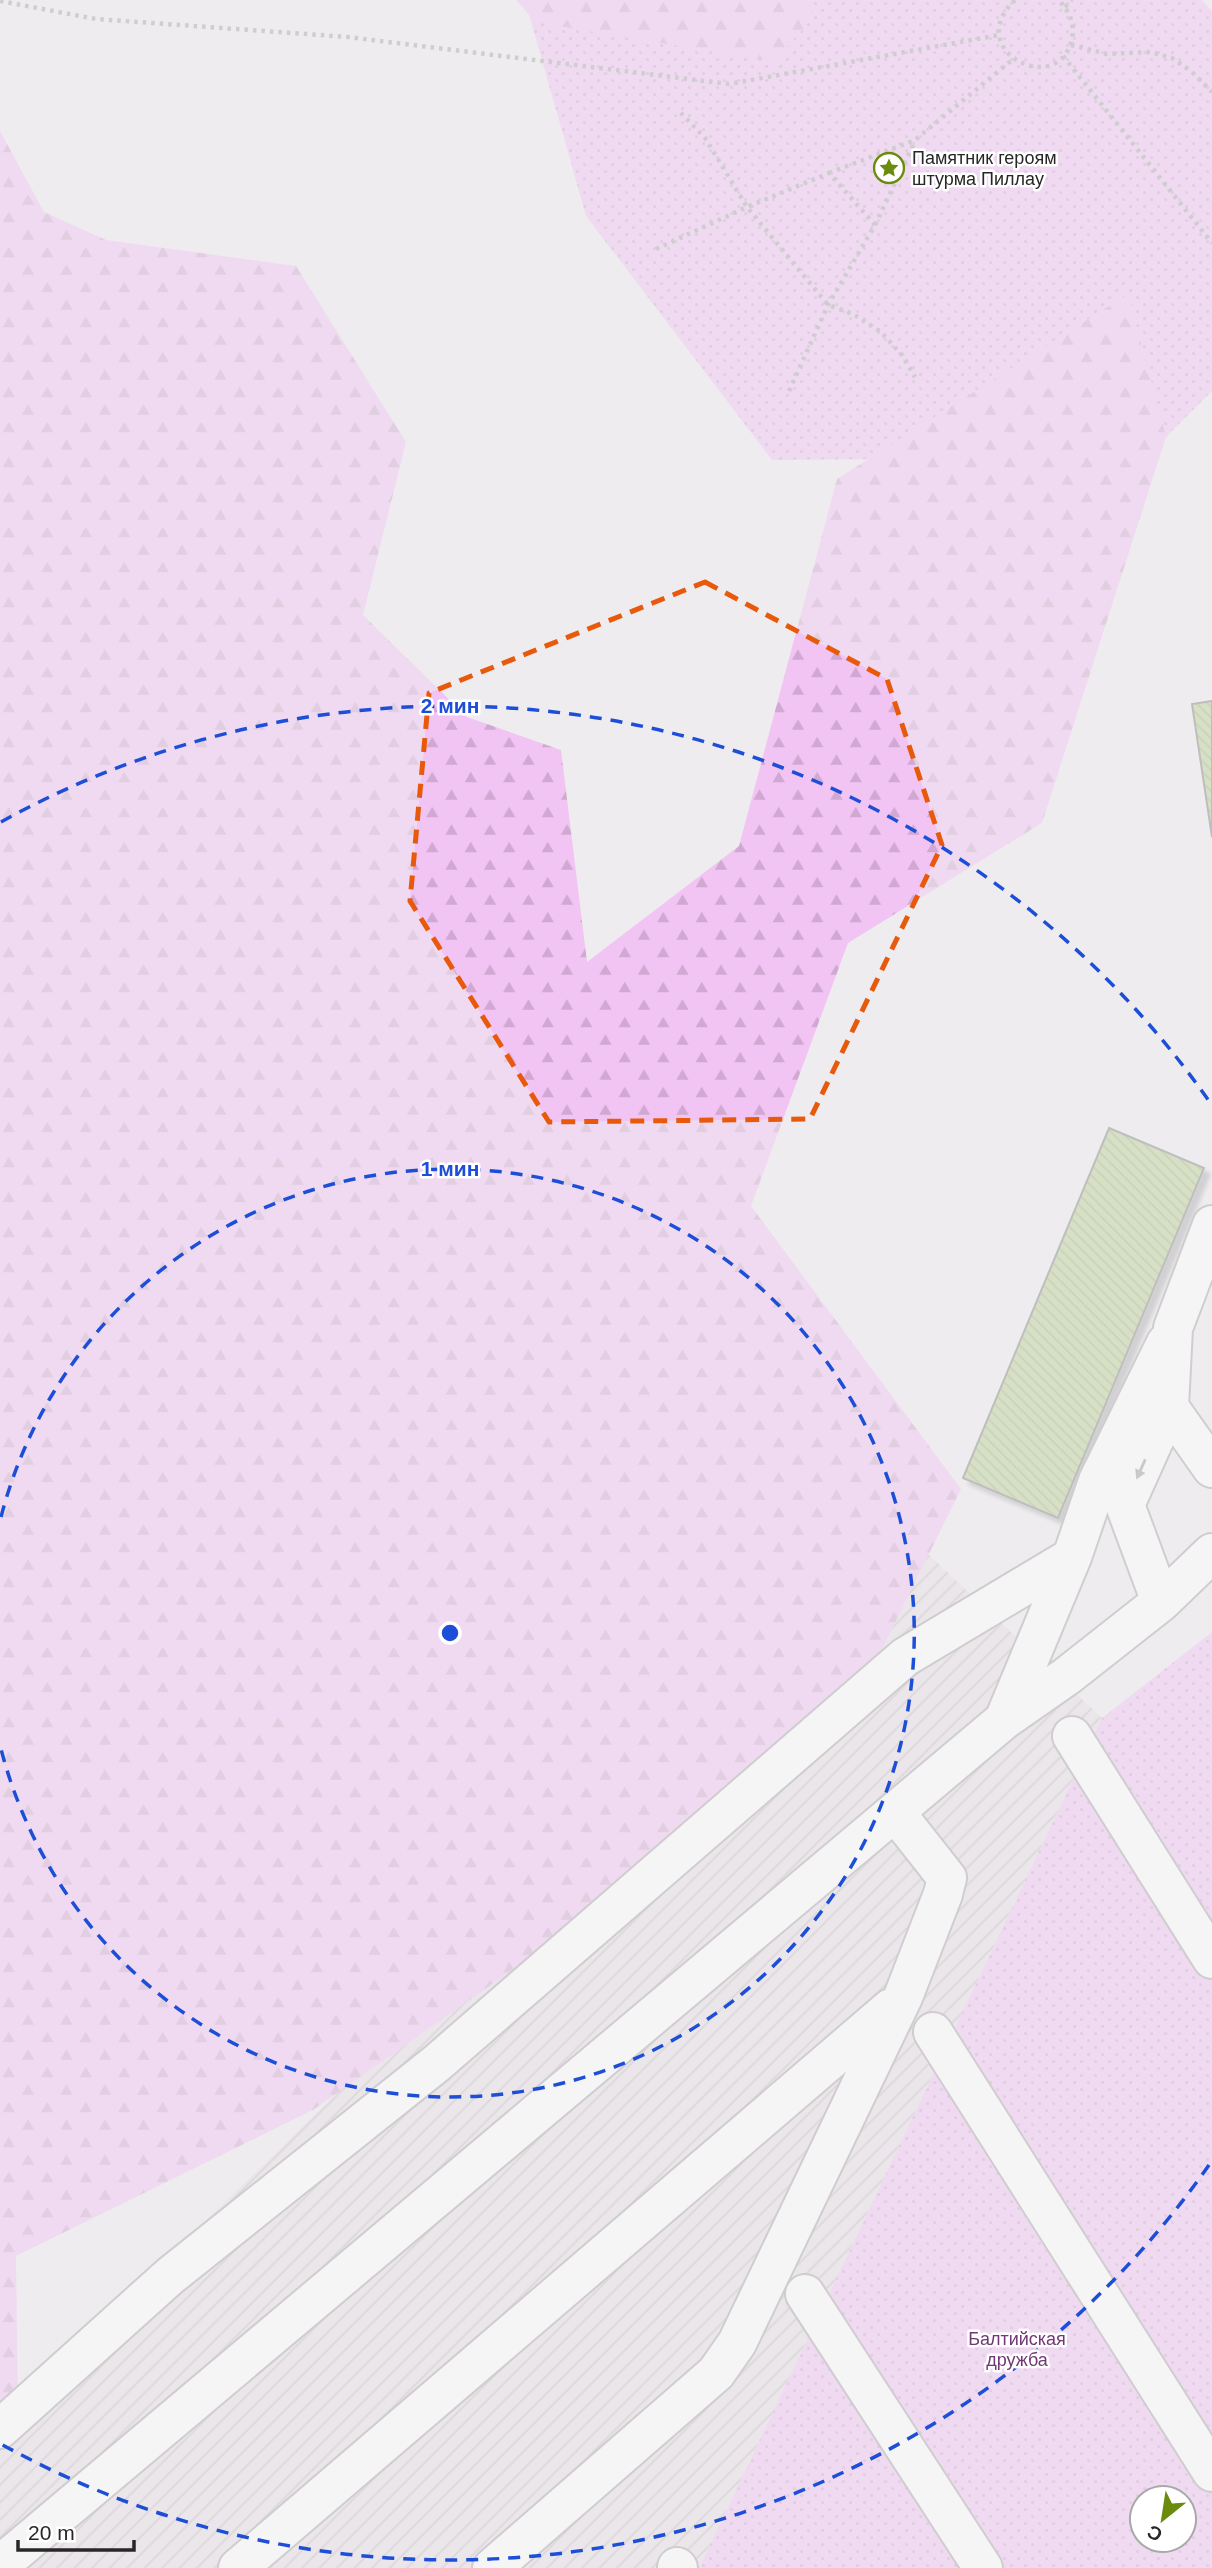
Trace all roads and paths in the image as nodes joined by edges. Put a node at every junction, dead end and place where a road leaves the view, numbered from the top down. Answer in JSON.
{"nodes":[{"id":1,"x":1015,"y":0,"type":"edge"},
{"id":2,"x":1058,"y":0,"type":"edge"},
{"id":3,"x":1072,"y":0,"type":"edge"},
{"id":4,"x":0,"y":1,"type":"edge"},
{"id":5,"x":1065,"y":6,"type":"junction"},
{"id":6,"x":999,"y":35,"type":"junction"},
{"id":7,"x":1071,"y":45,"type":"junction"},
{"id":8,"x":1063,"y":56,"type":"junction"},
{"id":9,"x":1012,"y":60,"type":"junction"},
{"id":10,"x":1212,"y":92,"type":"edge"},
{"id":11,"x":680,"y":112,"type":"dead end"},
{"id":12,"x":915,"y":141,"type":"junction"},
{"id":13,"x":829,"y":173,"type":"junction"},
{"id":14,"x":747,"y":207,"type":"junction"},
{"id":15,"x":875,"y":225,"type":"junction"},
{"id":16,"x":1212,"y":243,"type":"edge"},
{"id":17,"x":656,"y":248,"type":"dead end"},
{"id":18,"x":828,"y":305,"type":"junction"},
{"id":19,"x":915,"y":377,"type":"dead end"},
{"id":20,"x":789,"y":391,"type":"dead end"},
{"id":21,"x":1212,"y":1225,"type":"edge"},
{"id":22,"x":1173,"y":1328,"type":"junction"},
{"id":23,"x":1169,"y":1407,"type":"junction"},
{"id":24,"x":1212,"y":1468,"type":"edge"},
{"id":25,"x":1212,"y":1553,"type":"edge"},
{"id":26,"x":1072,"y":1557,"type":"junction"},
{"id":27,"x":1161,"y":1602,"type":"junction"},
{"id":28,"x":1004,"y":1720,"type":"junction"},
{"id":29,"x":1072,"y":1735,"type":"dead end"},
{"id":30,"x":894,"y":1812,"type":"junction"},
{"id":31,"x":1212,"y":1959,"type":"edge"},
{"id":32,"x":903,"y":1997,"type":"junction"},
{"id":33,"x":933,"y":2032,"type":"dead end"},
{"id":34,"x":805,"y":2294,"type":"dead end"},
{"id":35,"x":0,"y":2429,"type":"edge"},
{"id":36,"x":1212,"y":2472,"type":"edge"},
{"id":37,"x":0,"y":2565,"type":"edge"},
{"id":38,"x":238,"y":2568,"type":"edge"},
{"id":39,"x":492,"y":2568,"type":"edge"},
{"id":40,"x":983,"y":2568,"type":"edge"}],
"edges":[{"from":1,"to":6,"type":"path"},
{"from":2,"to":5,"type":"path"},
{"from":3,"to":5,"type":"path"},
{"from":4,"to":6,"type":"path"},
{"from":5,"to":7,"type":"path"},
{"from":6,"to":9,"type":"path"},
{"from":7,"to":8,"type":"path"},
{"from":7,"to":10,"type":"path"},
{"from":8,"to":9,"type":"path"},
{"from":8,"to":16,"type":"path"},
{"from":9,"to":12,"type":"path"},
{"from":11,"to":14,"type":"path"},
{"from":12,"to":13,"type":"path"},
{"from":12,"to":15,"type":"path"},
{"from":13,"to":14,"type":"path"},
{"from":13,"to":15,"type":"path"},
{"from":14,"to":17,"type":"path"},
{"from":14,"to":18,"type":"path"},
{"from":15,"to":18,"type":"path"},
{"from":18,"to":19,"type":"path"},
{"from":18,"to":20,"type":"path"},
{"from":21,"to":22,"type":"street"},
{"from":22,"to":23,"type":"street"},
{"from":22,"to":26,"type":"street"},
{"from":23,"to":24,"type":"street"},
{"from":23,"to":27,"type":"street","one_way":true},
{"from":25,"to":27,"type":"street"},
{"from":26,"to":28,"type":"street"},
{"from":26,"to":35,"type":"street"},
{"from":27,"to":28,"type":"street"},
{"from":28,"to":30,"type":"street"},
{"from":29,"to":31,"type":"street"},
{"from":30,"to":32,"type":"street"},
{"from":30,"to":37,"type":"street"},
{"from":32,"to":38,"type":"street"},
{"from":32,"to":39,"type":"street"},
{"from":33,"to":36,"type":"street"},
{"from":34,"to":40,"type":"street"}]}
